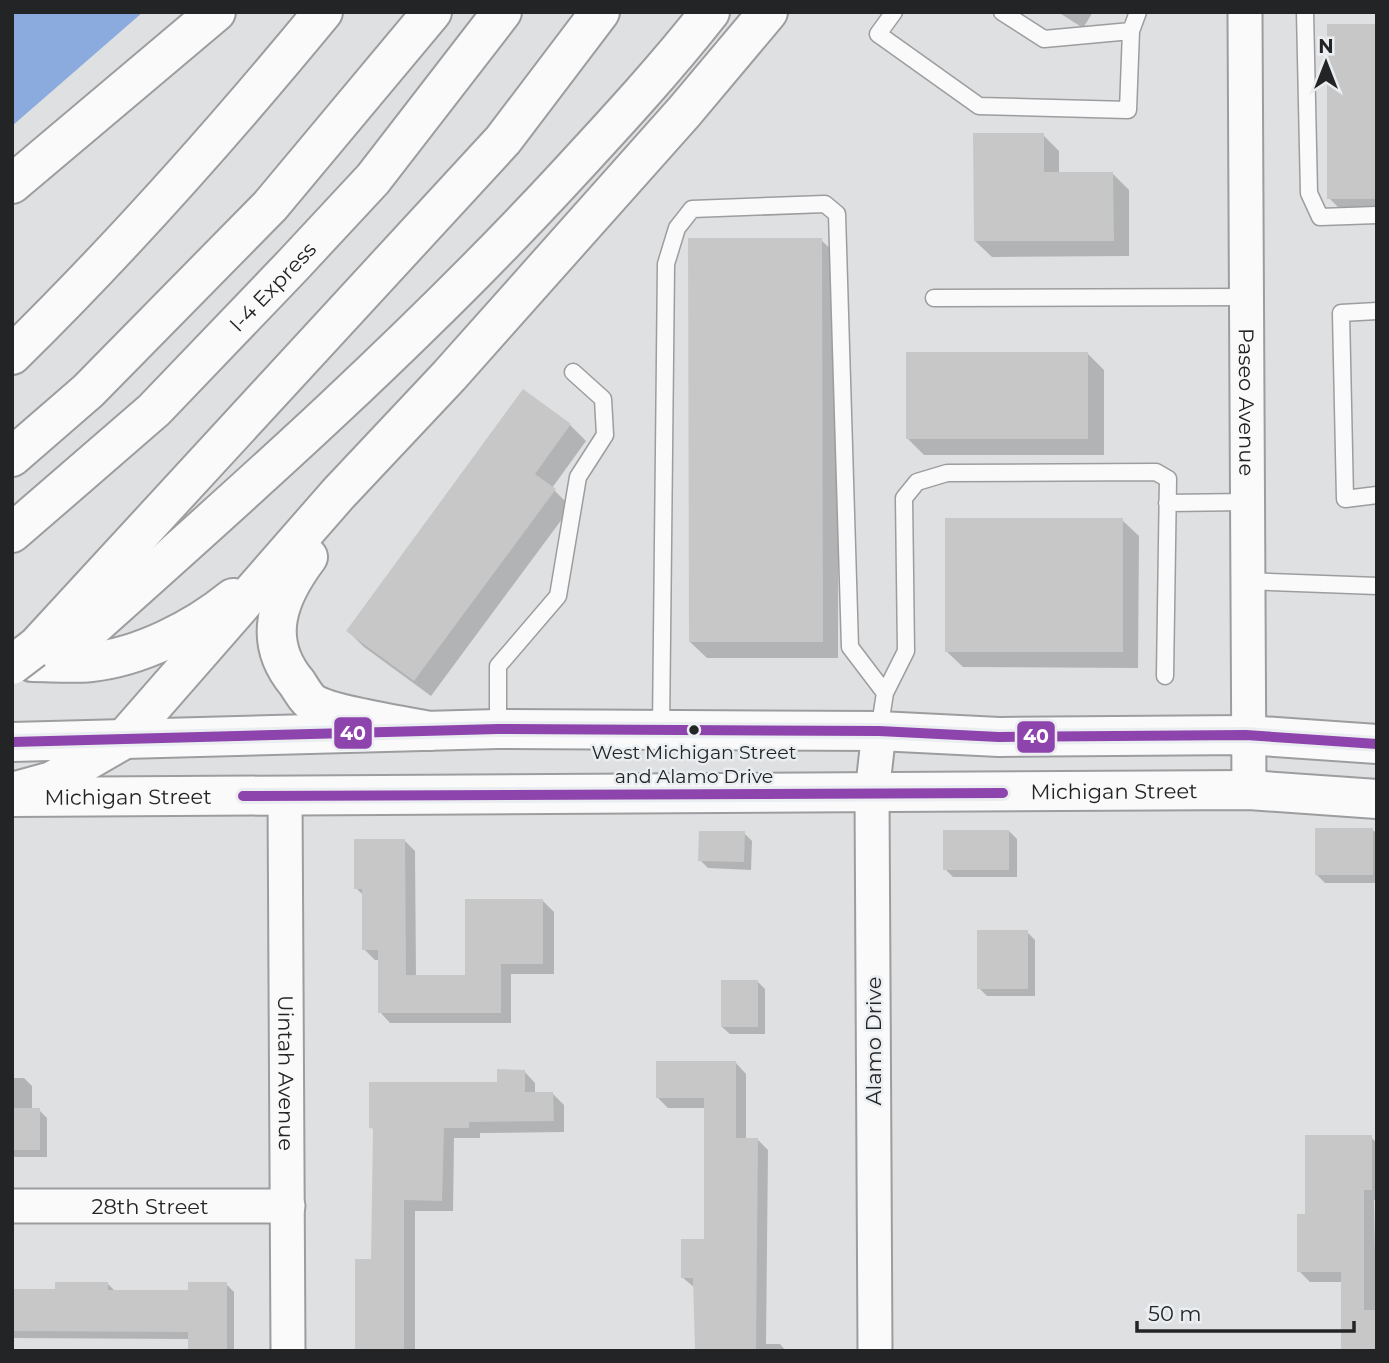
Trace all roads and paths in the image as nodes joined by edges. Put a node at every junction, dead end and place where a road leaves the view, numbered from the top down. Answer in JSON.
{"nodes":[{"id":1,"x":178,"y":12,"type":"edge"},
{"id":2,"x":216,"y":12,"type":"edge"},
{"id":3,"x":323,"y":12,"type":"edge"},
{"id":4,"x":432,"y":12,"type":"edge"},
{"id":5,"x":502,"y":12,"type":"edge"},
{"id":6,"x":600,"y":12,"type":"edge"},
{"id":7,"x":710,"y":12,"type":"edge"},
{"id":8,"x":768,"y":12,"type":"edge"},
{"id":9,"x":894,"y":12,"type":"edge"},
{"id":10,"x":1002,"y":12,"type":"edge"},
{"id":11,"x":1138,"y":12,"type":"edge"},
{"id":12,"x":1245,"y":12,"type":"edge"},
{"id":13,"x":1305,"y":12,"type":"edge"},
{"id":14,"x":1131,"y":31,"type":"junction"},
{"id":15,"x":50,"y":151,"type":"junction"},
{"id":16,"x":12,"y":184,"type":"edge"},
{"id":17,"x":1377,"y":215,"type":"edge"},
{"id":18,"x":1247,"y":297,"type":"junction"},
{"id":19,"x":934,"y":298,"type":"dead end"},
{"id":20,"x":1377,"y":311,"type":"edge"},
{"id":21,"x":12,"y":355,"type":"edge"},
{"id":22,"x":573,"y":372,"type":"dead end"},
{"id":23,"x":449,"y":376,"type":"junction"},
{"id":24,"x":12,"y":457,"type":"edge"},
{"id":25,"x":1377,"y":495,"type":"edge"},
{"id":26,"x":1247,"y":502,"type":"junction"},
{"id":27,"x":1167,"y":503,"type":"junction"},
{"id":28,"x":12,"y":533,"type":"edge"},
{"id":29,"x":299,"y":538,"type":"junction"},
{"id":30,"x":1247,"y":581,"type":"junction"},
{"id":31,"x":1377,"y":586,"type":"edge"},
{"id":32,"x":19,"y":659,"type":"edge"},
{"id":33,"x":1165,"y":676,"type":"dead end"},
{"id":34,"x":885,"y":693,"type":"junction"},
{"id":35,"x":498,"y":729,"type":"junction"},
{"id":36,"x":661,"y":730,"type":"junction"},
{"id":37,"x":429,"y":731,"type":"junction"},
{"id":38,"x":879,"y":731,"type":"junction"},
{"id":39,"x":1246,"y":735,"type":"junction"},
{"id":40,"x":123,"y":740,"type":"junction"},
{"id":41,"x":12,"y":742,"type":"edge"},
{"id":42,"x":1377,"y":744,"type":"edge"},
{"id":43,"x":1249,"y":790,"type":"junction"},
{"id":44,"x":12,"y":792,"type":"edge"},
{"id":45,"x":872,"y":794,"type":"junction"},
{"id":46,"x":285,"y":795,"type":"junction"},
{"id":47,"x":12,"y":797,"type":"edge"},
{"id":48,"x":1377,"y":799,"type":"edge"},
{"id":49,"x":12,"y":1206,"type":"edge"},
{"id":50,"x":288,"y":1206,"type":"junction"},
{"id":51,"x":288,"y":1351,"type":"edge"},
{"id":52,"x":875,"y":1351,"type":"edge"}],
"edges":[{"from":1,"to":15,"type":"main road"},
{"from":2,"to":15,"type":"main road"},
{"from":3,"to":21,"type":"main road"},
{"from":4,"to":24,"type":"main road"},
{"from":5,"to":28,"type":"main road","name":"I-4 Express"},
{"from":6,"to":32,"type":"main road"},
{"from":7,"to":32,"type":"main road"},
{"from":8,"to":23,"type":"main road"},
{"from":9,"to":14,"type":"lane"},
{"from":10,"to":14,"type":"lane"},
{"from":11,"to":14,"type":"lane"},
{"from":12,"to":18,"type":"street","name":"Paseo Avenue"},
{"from":13,"to":17,"type":"lane"},
{"from":15,"to":16,"type":"main road"},
{"from":18,"to":19,"type":"lane"},
{"from":18,"to":26,"type":"street","name":"Paseo Avenue"},
{"from":20,"to":25,"type":"lane"},
{"from":22,"to":35,"type":"lane"},
{"from":23,"to":29,"type":"main road"},
{"from":23,"to":37,"type":"main road"},
{"from":26,"to":27,"type":"lane"},
{"from":26,"to":30,"type":"street","name":"Paseo Avenue"},
{"from":27,"to":33,"type":"lane"},
{"from":27,"to":34,"type":"lane"},
{"from":29,"to":32,"type":"main road"},
{"from":29,"to":40,"type":"main road"},
{"from":30,"to":31,"type":"lane"},
{"from":30,"to":39,"type":"street","name":"Paseo Avenue"},
{"from":34,"to":36,"type":"lane"},
{"from":34,"to":38,"type":"lane"},
{"from":35,"to":36,"type":"main road"},
{"from":35,"to":37,"type":"main road"},
{"from":36,"to":38,"type":"main road"},
{"from":37,"to":40,"type":"main road"},
{"from":38,"to":39,"type":"main road"},
{"from":38,"to":45,"type":"street","name":"Alamo Drive"},
{"from":39,"to":42,"type":"main road"},
{"from":39,"to":43,"type":"street","name":"Paseo Avenue"},
{"from":40,"to":41,"type":"main road"},
{"from":40,"to":44,"type":"main road"},
{"from":43,"to":45,"type":"main road","name":"Michigan Street"},
{"from":43,"to":48,"type":"main road","name":"Michigan Street"},
{"from":45,"to":46,"type":"main road","name":"Michigan Street"},
{"from":45,"to":52,"type":"street","name":"Alamo Drive"},
{"from":46,"to":47,"type":"main road","name":"Michigan Street"},
{"from":46,"to":50,"type":"street","name":"Uintah Avenue"},
{"from":49,"to":50,"type":"street","name":"28th Street"},
{"from":50,"to":51,"type":"street","name":"Uintah Avenue"}]}
